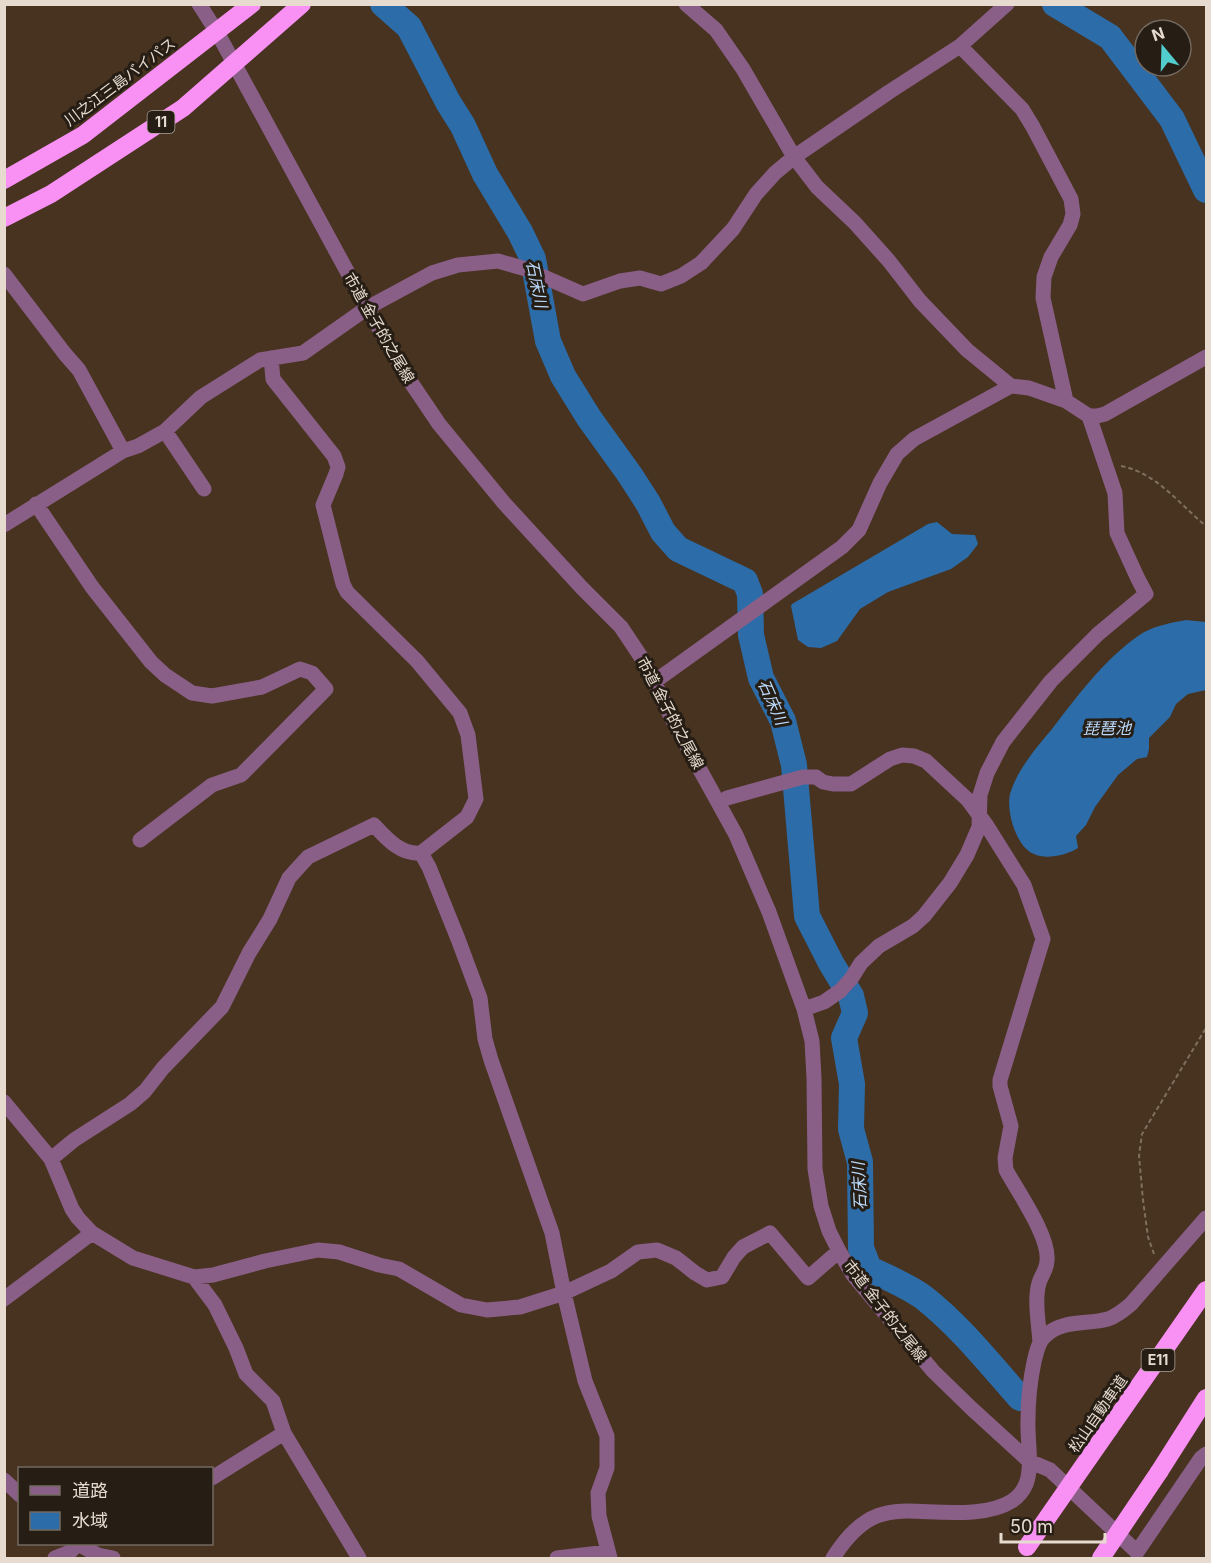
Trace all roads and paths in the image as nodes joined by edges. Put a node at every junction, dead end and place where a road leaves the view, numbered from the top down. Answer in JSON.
{"nodes":[{"id":1,"x":199,"y":4,"type":"edge"},
{"id":2,"x":252,"y":4,"type":"edge"},
{"id":3,"x":302,"y":4,"type":"edge"},
{"id":4,"x":686,"y":4,"type":"edge"},
{"id":5,"x":1006,"y":6,"type":"edge"},
{"id":6,"x":217,"y":32,"type":"junction"},
{"id":7,"x":960,"y":46,"type":"junction"},
{"id":8,"x":233,"y":65,"type":"junction"},
{"id":9,"x":794,"y":157,"type":"junction"},
{"id":10,"x":4,"y":180,"type":"edge"},
{"id":11,"x":4,"y":218,"type":"edge"},
{"id":12,"x":4,"y":274,"type":"edge"},
{"id":13,"x":367,"y":308,"type":"junction"},
{"id":14,"x":1206,"y":357,"type":"edge"},
{"id":15,"x":271,"y":358,"type":"junction"},
{"id":16,"x":1011,"y":386,"type":"junction"},
{"id":17,"x":1066,"y":401,"type":"junction"},
{"id":18,"x":1089,"y":416,"type":"junction"},
{"id":19,"x":165,"y":431,"type":"junction"},
{"id":20,"x":123,"y":451,"type":"junction"},
{"id":21,"x":1106,"y":463,"type":"junction"},
{"id":22,"x":204,"y":489,"type":"dead end"},
{"id":23,"x":36,"y":504,"type":"junction"},
{"id":24,"x":4,"y":525,"type":"edge"},
{"id":25,"x":1206,"y":526,"type":"edge"},
{"id":26,"x":654,"y":682,"type":"junction"},
{"id":27,"x":727,"y":798,"type":"dead end"},
{"id":28,"x":979,"y":814,"type":"junction"},
{"id":29,"x":140,"y":840,"type":"dead end"},
{"id":30,"x":421,"y":853,"type":"junction"},
{"id":31,"x":804,"y":1009,"type":"junction"},
{"id":32,"x":1206,"y":1028,"type":"edge"},
{"id":33,"x":4,"y":1102,"type":"edge"},
{"id":34,"x":51,"y":1159,"type":"junction"},
{"id":35,"x":1206,"y":1218,"type":"edge"},
{"id":36,"x":92,"y":1233,"type":"junction"},
{"id":37,"x":839,"y":1251,"type":"junction"},
{"id":38,"x":1164,"y":1266,"type":"junction"},
{"id":39,"x":194,"y":1276,"type":"junction"},
{"id":40,"x":1206,"y":1290,"type":"edge"},
{"id":41,"x":564,"y":1293,"type":"junction"},
{"id":42,"x":4,"y":1299,"type":"edge"},
{"id":43,"x":1040,"y":1343,"type":"junction"},
{"id":44,"x":1206,"y":1398,"type":"edge"},
{"id":45,"x":284,"y":1433,"type":"junction"},
{"id":46,"x":1206,"y":1454,"type":"edge"},
{"id":47,"x":1029,"y":1461,"type":"junction"},
{"id":48,"x":213,"y":1477,"type":"edge"},
{"id":49,"x":4,"y":1480,"type":"edge"},
{"id":50,"x":18,"y":1492,"type":"edge"},
{"id":51,"x":77,"y":1545,"type":"edge"},
{"id":52,"x":80,"y":1545,"type":"edge"},
{"id":53,"x":1023,"y":1553,"type":"edge"},
{"id":54,"x":609,"y":1556,"type":"edge"},
{"id":55,"x":831,"y":1556,"type":"edge"},
{"id":56,"x":55,"y":1558,"type":"edge"},
{"id":57,"x":113,"y":1558,"type":"edge"},
{"id":58,"x":359,"y":1558,"type":"edge"},
{"id":59,"x":557,"y":1558,"type":"edge"},
{"id":60,"x":1101,"y":1558,"type":"edge"}],
"edges":[{"from":1,"to":6,"type":"street","name":"市道 金子的之尾線"},
{"from":2,"to":6,"type":"highway","name":"川之江三島バイパス","number":"11"},
{"from":3,"to":8,"type":"highway","number":"11"},
{"from":4,"to":9,"type":"street"},
{"from":5,"to":7,"type":"street"},
{"from":6,"to":8,"type":"street","name":"市道 金子的之尾線"},
{"from":6,"to":10,"type":"highway","name":"川之江三島バイパス","number":"11"},
{"from":7,"to":9,"type":"street"},
{"from":7,"to":17,"type":"street"},
{"from":8,"to":11,"type":"highway","number":"11"},
{"from":8,"to":13,"type":"street","name":"市道 金子的之尾線"},
{"from":9,"to":13,"type":"street"},
{"from":9,"to":16,"type":"street"},
{"from":12,"to":20,"type":"street"},
{"from":13,"to":15,"type":"street"},
{"from":13,"to":26,"type":"street","name":"市道 金子的之尾線"},
{"from":14,"to":18,"type":"street"},
{"from":15,"to":19,"type":"street"},
{"from":15,"to":30,"type":"street"},
{"from":16,"to":17,"type":"street"},
{"from":16,"to":26,"type":"street"},
{"from":17,"to":18,"type":"street"},
{"from":18,"to":21,"type":"street"},
{"from":19,"to":20,"type":"street"},
{"from":19,"to":22,"type":"street"},
{"from":20,"to":23,"type":"street"},
{"from":21,"to":25,"type":"path"},
{"from":21,"to":28,"type":"street"},
{"from":23,"to":24,"type":"street"},
{"from":23,"to":29,"type":"street"},
{"from":26,"to":31,"type":"street","name":"市道 金子的之尾線"},
{"from":27,"to":28,"type":"street"},
{"from":28,"to":31,"type":"street"},
{"from":28,"to":43,"type":"street"},
{"from":30,"to":34,"type":"street"},
{"from":30,"to":41,"type":"street"},
{"from":31,"to":37,"type":"street","name":"市道 金子的之尾線"},
{"from":32,"to":38,"type":"path"},
{"from":33,"to":34,"type":"street"},
{"from":34,"to":36,"type":"street"},
{"from":35,"to":38,"type":"street"},
{"from":36,"to":39,"type":"street"},
{"from":36,"to":42,"type":"street"},
{"from":37,"to":41,"type":"street"},
{"from":37,"to":47,"type":"street","name":"市道 金子的之尾線"},
{"from":38,"to":43,"type":"street"},
{"from":39,"to":41,"type":"street"},
{"from":39,"to":45,"type":"street"},
{"from":40,"to":53,"type":"highway","name":"松山自動車道","number":"E11","bridge":true},
{"from":41,"to":54,"type":"street"},
{"from":43,"to":47,"type":"street"},
{"from":44,"to":60,"type":"highway","bridge":true},
{"from":45,"to":48,"type":"street"},
{"from":45,"to":58,"type":"street"},
{"from":46,"to":47,"type":"street","name":"市道 金子的之尾線"},
{"from":47,"to":55,"type":"street"},
{"from":49,"to":50,"type":"street"},
{"from":51,"to":56,"type":"street"},
{"from":52,"to":57,"type":"street"},
{"from":54,"to":59,"type":"street"}]}
